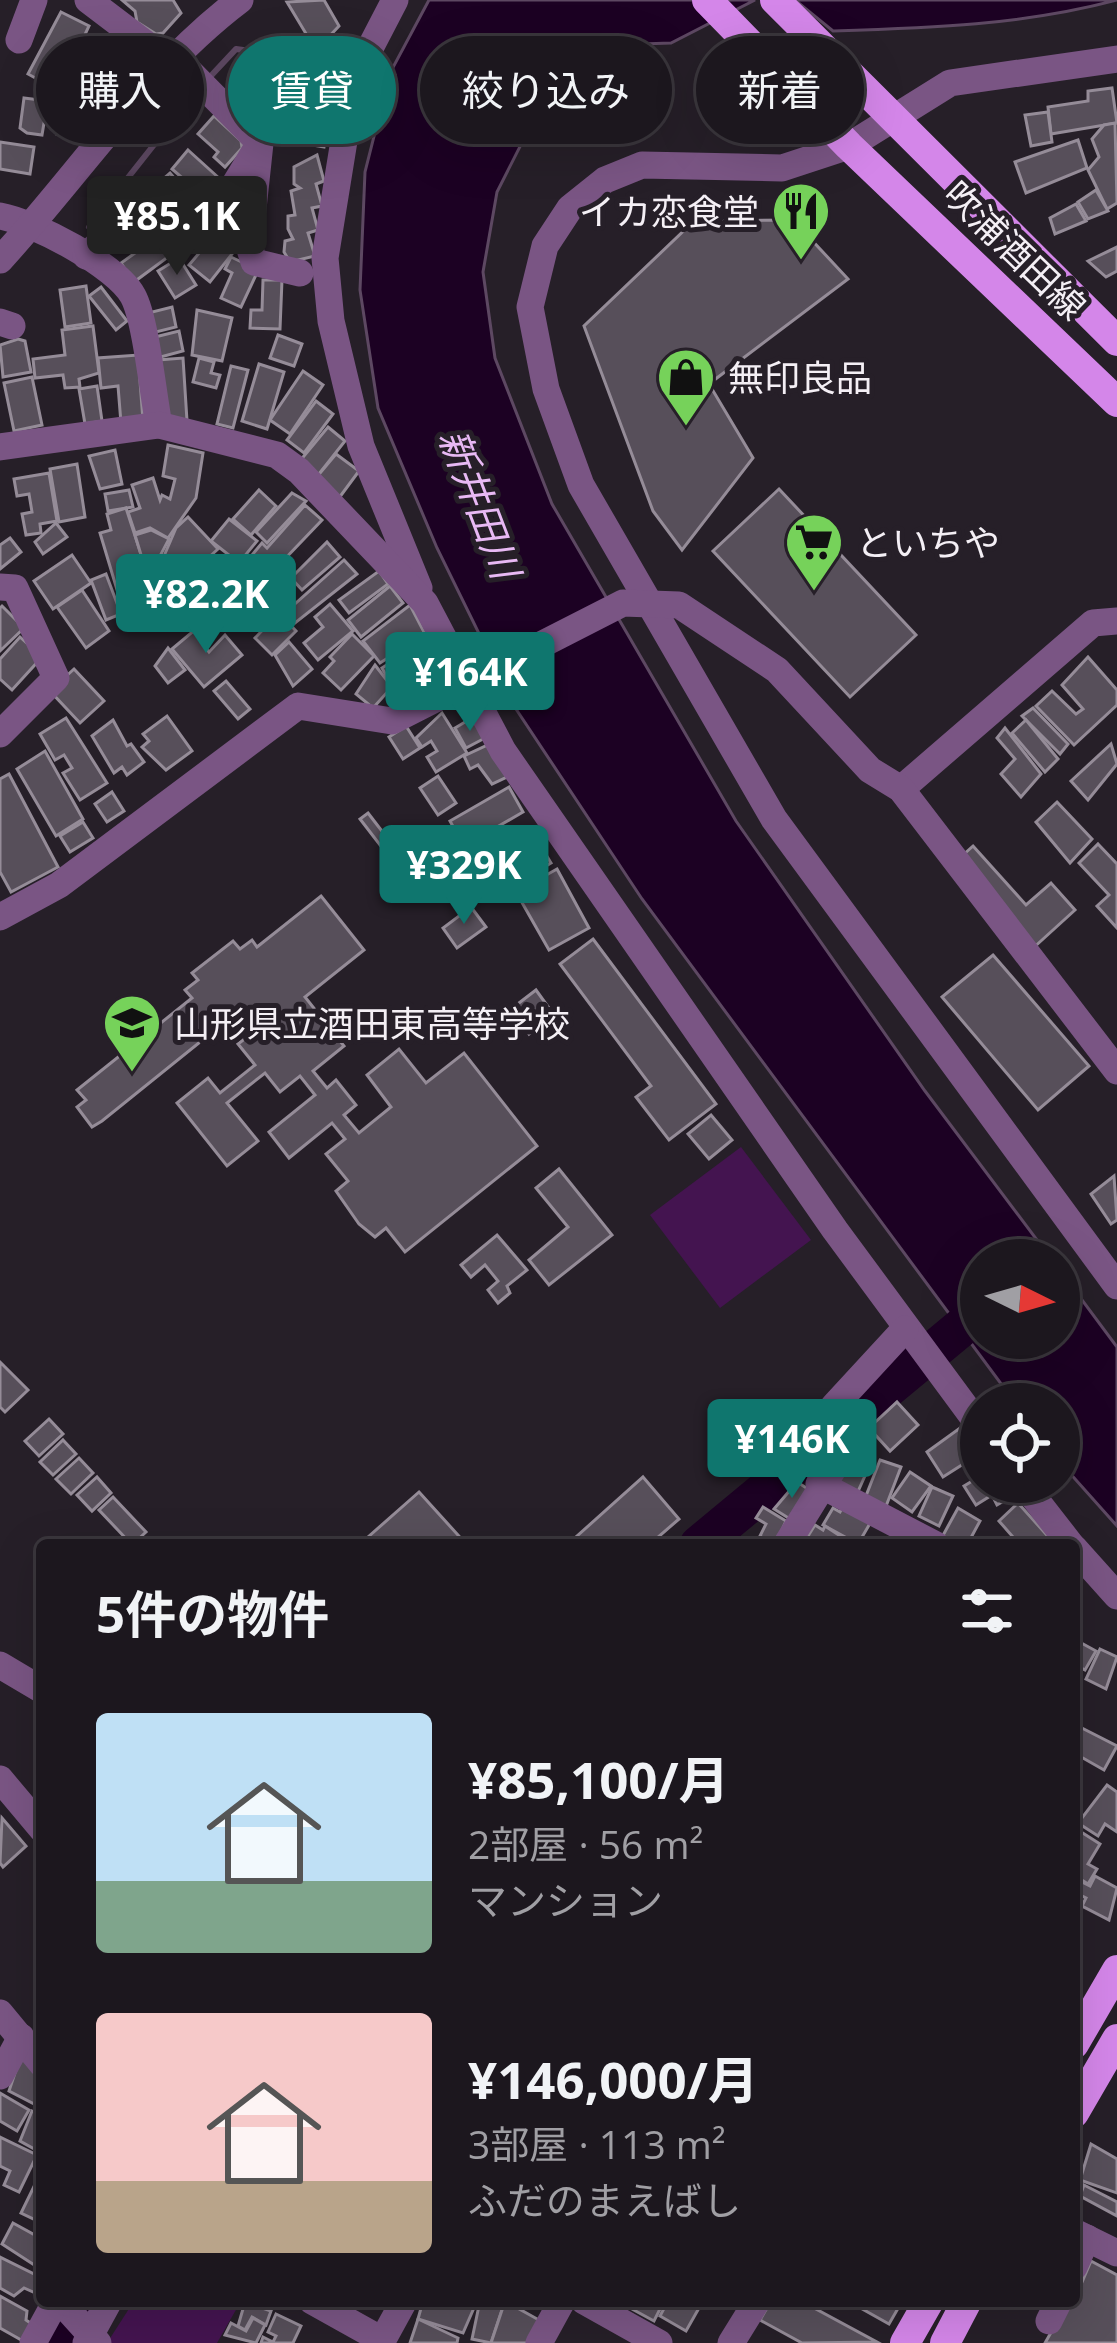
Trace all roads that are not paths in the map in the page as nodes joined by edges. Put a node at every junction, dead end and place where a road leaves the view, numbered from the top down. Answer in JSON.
{"nodes":[{"id":1,"x":34,"y":0,"type":"edge"},
{"id":2,"x":88,"y":0,"type":"edge"},
{"id":3,"x":240,"y":0,"type":"edge"},
{"id":4,"x":395,"y":0,"type":"edge"},
{"id":5,"x":707,"y":0,"type":"edge"},
{"id":6,"x":776,"y":0,"type":"edge"},
{"id":7,"x":140,"y":36,"type":"edge"},
{"id":8,"x":200,"y":36,"type":"edge"},
{"id":9,"x":20,"y":40,"type":"dead end"},
{"id":10,"x":1117,"y":59,"type":"edge"},
{"id":11,"x":204,"y":86,"type":"edge"},
{"id":12,"x":228,"y":110,"type":"edge"},
{"id":13,"x":896,"y":122,"type":"junction"},
{"id":14,"x":98,"y":144,"type":"edge"},
{"id":15,"x":259,"y":144,"type":"edge"},
{"id":16,"x":260,"y":144,"type":"edge"},
{"id":17,"x":849,"y":146,"type":"junction"},
{"id":18,"x":219,"y":210,"type":"junction"},
{"id":19,"x":0,"y":216,"type":"edge"},
{"id":20,"x":29,"y":221,"type":"junction"},
{"id":21,"x":249,"y":246,"type":"junction"},
{"id":22,"x":76,"y":249,"type":"junction"},
{"id":23,"x":0,"y":260,"type":"edge"},
{"id":24,"x":300,"y":273,"type":"dead end"},
{"id":25,"x":1117,"y":341,"type":"edge"},
{"id":26,"x":1117,"y":402,"type":"edge"},
{"id":27,"x":159,"y":425,"type":"junction"},
{"id":28,"x":0,"y":447,"type":"edge"},
{"id":29,"x":0,"y":586,"type":"edge"},
{"id":30,"x":636,"y":602,"type":"junction"},
{"id":31,"x":425,"y":604,"type":"junction"},
{"id":32,"x":1117,"y":621,"type":"edge"},
{"id":33,"x":480,"y":677,"type":"junction"},
{"id":34,"x":0,"y":734,"type":"edge"},
{"id":35,"x":902,"y":789,"type":"junction"},
{"id":36,"x":0,"y":917,"type":"edge"},
{"id":37,"x":1117,"y":1071,"type":"edge"},
{"id":38,"x":1117,"y":1286,"type":"edge"},
{"id":39,"x":905,"y":1329,"type":"junction"},
{"id":40,"x":960,"y":1401,"type":"edge"},
{"id":41,"x":819,"y":1484,"type":"junction"},
{"id":42,"x":1038,"y":1503,"type":"edge"},
{"id":43,"x":789,"y":1539,"type":"edge"},
{"id":44,"x":924,"y":1539,"type":"edge"},
{"id":45,"x":1064,"y":1539,"type":"edge"},
{"id":46,"x":1080,"y":1557,"type":"edge"},
{"id":47,"x":1117,"y":1596,"type":"edge"},
{"id":48,"x":0,"y":1665,"type":"edge"},
{"id":49,"x":36,"y":1686,"type":"edge"},
{"id":50,"x":0,"y":1779,"type":"edge"},
{"id":51,"x":36,"y":1821,"type":"edge"},
{"id":52,"x":1117,"y":1970,"type":"edge"},
{"id":53,"x":0,"y":2013,"type":"edge"},
{"id":54,"x":1080,"y":2034,"type":"edge"},
{"id":55,"x":21,"y":2037,"type":"junction"},
{"id":56,"x":1117,"y":2039,"type":"edge"},
{"id":57,"x":36,"y":2056,"type":"edge"},
{"id":58,"x":0,"y":2076,"type":"edge"},
{"id":59,"x":1080,"y":2103,"type":"edge"},
{"id":60,"x":1081,"y":2235,"type":"edge"},
{"id":61,"x":1117,"y":2253,"type":"edge"},
{"id":62,"x":54,"y":2307,"type":"edge"},
{"id":63,"x":63,"y":2307,"type":"edge"},
{"id":64,"x":106,"y":2307,"type":"edge"},
{"id":65,"x":322,"y":2307,"type":"edge"},
{"id":66,"x":401,"y":2307,"type":"edge"},
{"id":67,"x":559,"y":2307,"type":"edge"},
{"id":68,"x":595,"y":2307,"type":"edge"},
{"id":69,"x":753,"y":2307,"type":"edge"},
{"id":70,"x":925,"y":2307,"type":"edge"},
{"id":71,"x":965,"y":2307,"type":"edge"},
{"id":72,"x":91,"y":2341,"type":"edge"},
{"id":73,"x":382,"y":2342,"type":"edge"},
{"id":74,"x":33,"y":2343,"type":"edge"},
{"id":75,"x":538,"y":2343,"type":"edge"},
{"id":76,"x":659,"y":2343,"type":"edge"},
{"id":77,"x":731,"y":2343,"type":"edge"},
{"id":78,"x":905,"y":2343,"type":"edge"},
{"id":79,"x":944,"y":2343,"type":"edge"}],
"edges":[{"from":1,"to":9,"type":"street"},
{"from":2,"to":7,"type":"street"},
{"from":3,"to":8,"type":"street"},
{"from":4,"to":31,"type":"street"},
{"from":5,"to":17,"type":"main road","name":"吹浦酒田線"},
{"from":6,"to":13,"type":"main road","name":"吹浦酒田線"},
{"from":10,"to":13,"type":"street"},
{"from":11,"to":12,"type":"street"},
{"from":13,"to":17,"type":"street"},
{"from":13,"to":25,"type":"main road","name":"吹浦酒田線"},
{"from":14,"to":20,"type":"street"},
{"from":15,"to":18,"type":"street"},
{"from":16,"to":21,"type":"street"},
{"from":17,"to":26,"type":"main road","name":"吹浦酒田線"},
{"from":17,"to":30,"type":"street"},
{"from":18,"to":21,"type":"street"},
{"from":18,"to":22,"type":"street"},
{"from":19,"to":20,"type":"street"},
{"from":20,"to":22,"type":"street"},
{"from":20,"to":23,"type":"street"},
{"from":21,"to":24,"type":"street"},
{"from":22,"to":27,"type":"street"},
{"from":27,"to":28,"type":"street"},
{"from":27,"to":31,"type":"street"},
{"from":29,"to":34,"type":"street"},
{"from":30,"to":33,"type":"street"},
{"from":30,"to":35,"type":"street"},
{"from":30,"to":38,"type":"street"},
{"from":31,"to":33,"type":"street"},
{"from":32,"to":35,"type":"street"},
{"from":33,"to":36,"type":"street"},
{"from":33,"to":39,"type":"street"},
{"from":35,"to":37,"type":"street"},
{"from":39,"to":40,"type":"street"},
{"from":39,"to":41,"type":"street"},
{"from":41,"to":43,"type":"street"},
{"from":41,"to":44,"type":"street"},
{"from":42,"to":45,"type":"street"},
{"from":46,"to":47,"type":"street"},
{"from":48,"to":49,"type":"street"},
{"from":50,"to":51,"type":"street"},
{"from":52,"to":54,"type":"main road"},
{"from":53,"to":55,"type":"street"},
{"from":55,"to":57,"type":"street"},
{"from":55,"to":58,"type":"street"},
{"from":56,"to":59,"type":"main road"},
{"from":60,"to":61,"type":"street"},
{"from":62,"to":74,"type":"street"},
{"from":63,"to":72,"type":"street"},
{"from":64,"to":72,"type":"street"},
{"from":65,"to":73,"type":"street"},
{"from":66,"to":73,"type":"street"},
{"from":67,"to":75,"type":"street"},
{"from":68,"to":76,"type":"street"},
{"from":69,"to":77,"type":"street"},
{"from":70,"to":78,"type":"main road"},
{"from":71,"to":79,"type":"main road"}]}
